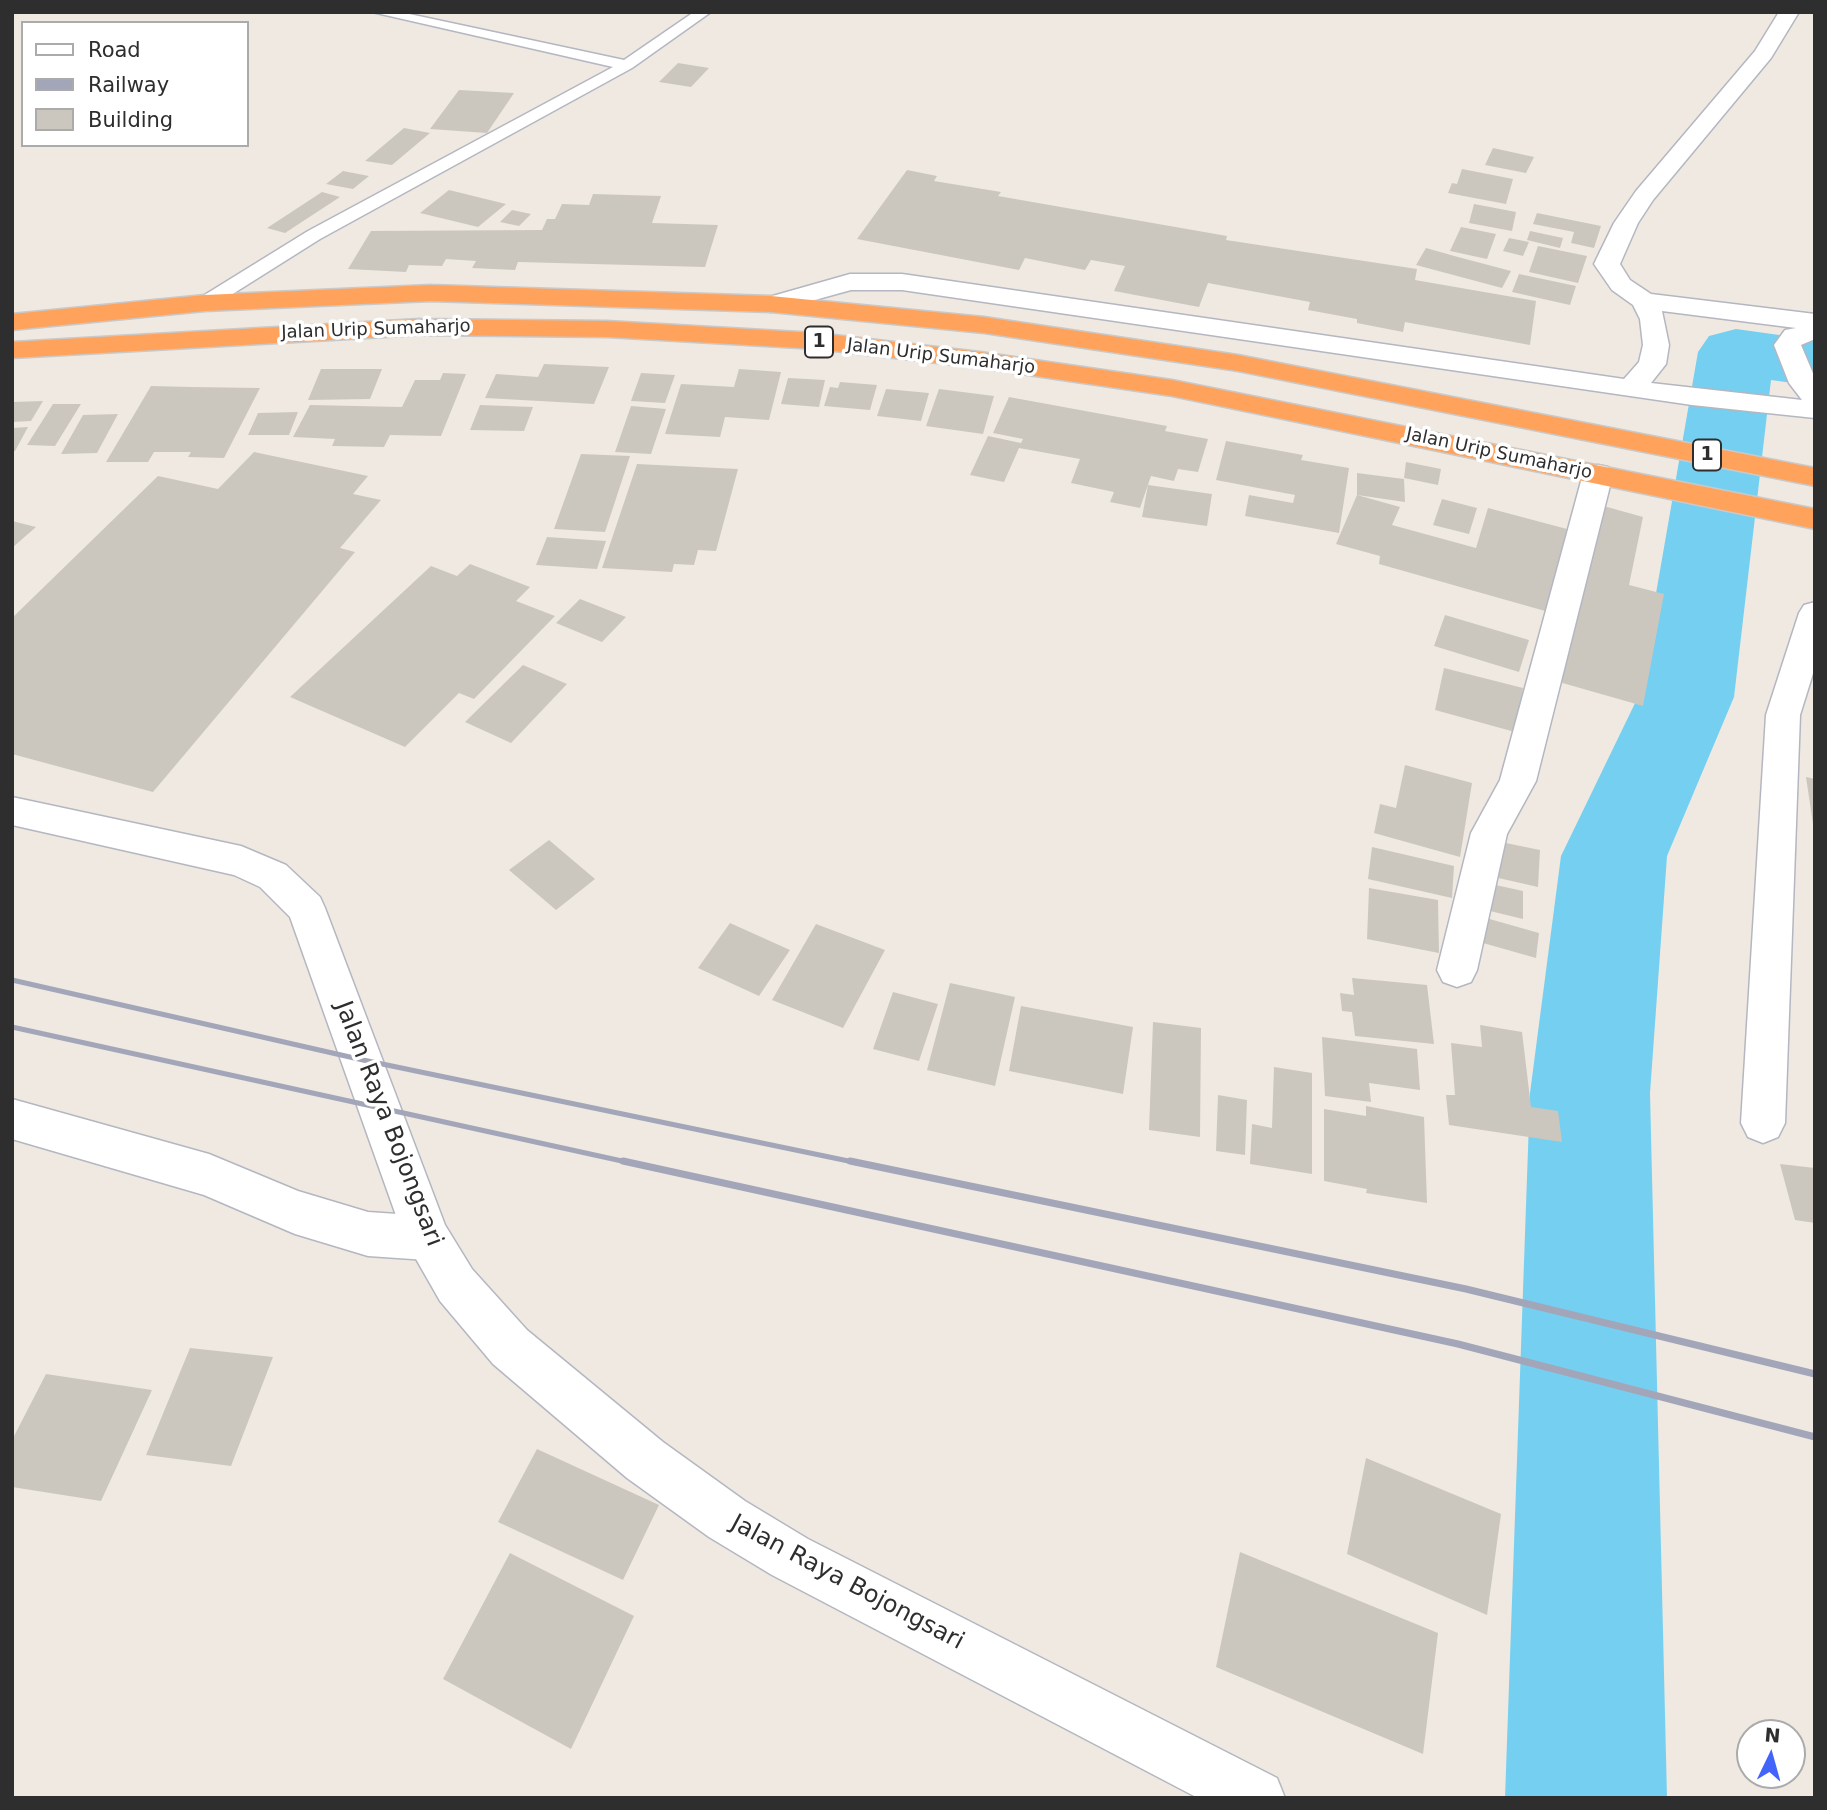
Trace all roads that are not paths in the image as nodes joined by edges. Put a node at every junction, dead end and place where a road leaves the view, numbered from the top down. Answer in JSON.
{"nodes":[{"id":1,"x":379,"y":12,"type":"edge"},
{"id":2,"x":704,"y":12,"type":"edge"},
{"id":3,"x":1789,"y":12,"type":"edge"},
{"id":4,"x":627,"y":65,"type":"junction"},
{"id":5,"x":1644,"y":301,"type":"junction"},
{"id":6,"x":205,"y":303,"type":"junction"},
{"id":7,"x":771,"y":304,"type":"junction"},
{"id":8,"x":12,"y":322,"type":"edge"},
{"id":9,"x":1815,"y":322,"type":"edge"},
{"id":10,"x":1815,"y":331,"type":"edge"},
{"id":11,"x":12,"y":350,"type":"edge"},
{"id":12,"x":1633,"y":386,"type":"junction"},
{"id":13,"x":1810,"y":400,"type":"edge"},
{"id":14,"x":1606,"y":476,"type":"junction"},
{"id":15,"x":1815,"y":477,"type":"edge"},
{"id":16,"x":1815,"y":519,"type":"edge"},
{"id":17,"x":1815,"y":613,"type":"edge"},
{"id":18,"x":12,"y":811,"type":"edge"},
{"id":19,"x":1457,"y":970,"type":"dead end"},
{"id":20,"x":12,"y":1119,"type":"edge"},
{"id":21,"x":1763,"y":1123,"type":"dead end"},
{"id":22,"x":427,"y":1238,"type":"junction"},
{"id":23,"x":1257,"y":1798,"type":"edge"}],
"edges":[{"from":1,"to":4,"type":"lane"},
{"from":2,"to":4,"type":"lane"},
{"from":3,"to":5,"type":"street"},
{"from":4,"to":6,"type":"lane"},
{"from":5,"to":9,"type":"street"},
{"from":5,"to":12,"type":"street"},
{"from":6,"to":7,"type":"highway","name":"Jalan Urip Sumaharjo","number":"1"},
{"from":6,"to":8,"type":"highway","name":"Jalan Urip Sumaharjo","number":"1"},
{"from":7,"to":12,"type":"street"},
{"from":7,"to":15,"type":"highway","name":"Jalan Urip Sumaharjo","number":"1"},
{"from":10,"to":13,"type":"street"},
{"from":11,"to":14,"type":"highway","name":"Jalan Urip Sumaharjo","number":"1"},
{"from":12,"to":13,"type":"street"},
{"from":14,"to":16,"type":"highway","name":"Jalan Urip Sumaharjo","number":"1"},
{"from":14,"to":19,"type":"street"},
{"from":17,"to":21,"type":"street"},
{"from":18,"to":22,"type":"street","name":"Jalan Raya Bojongsari"},
{"from":20,"to":22,"type":"street"},
{"from":22,"to":23,"type":"street","name":"Jalan Raya Bojongsari"}]}
